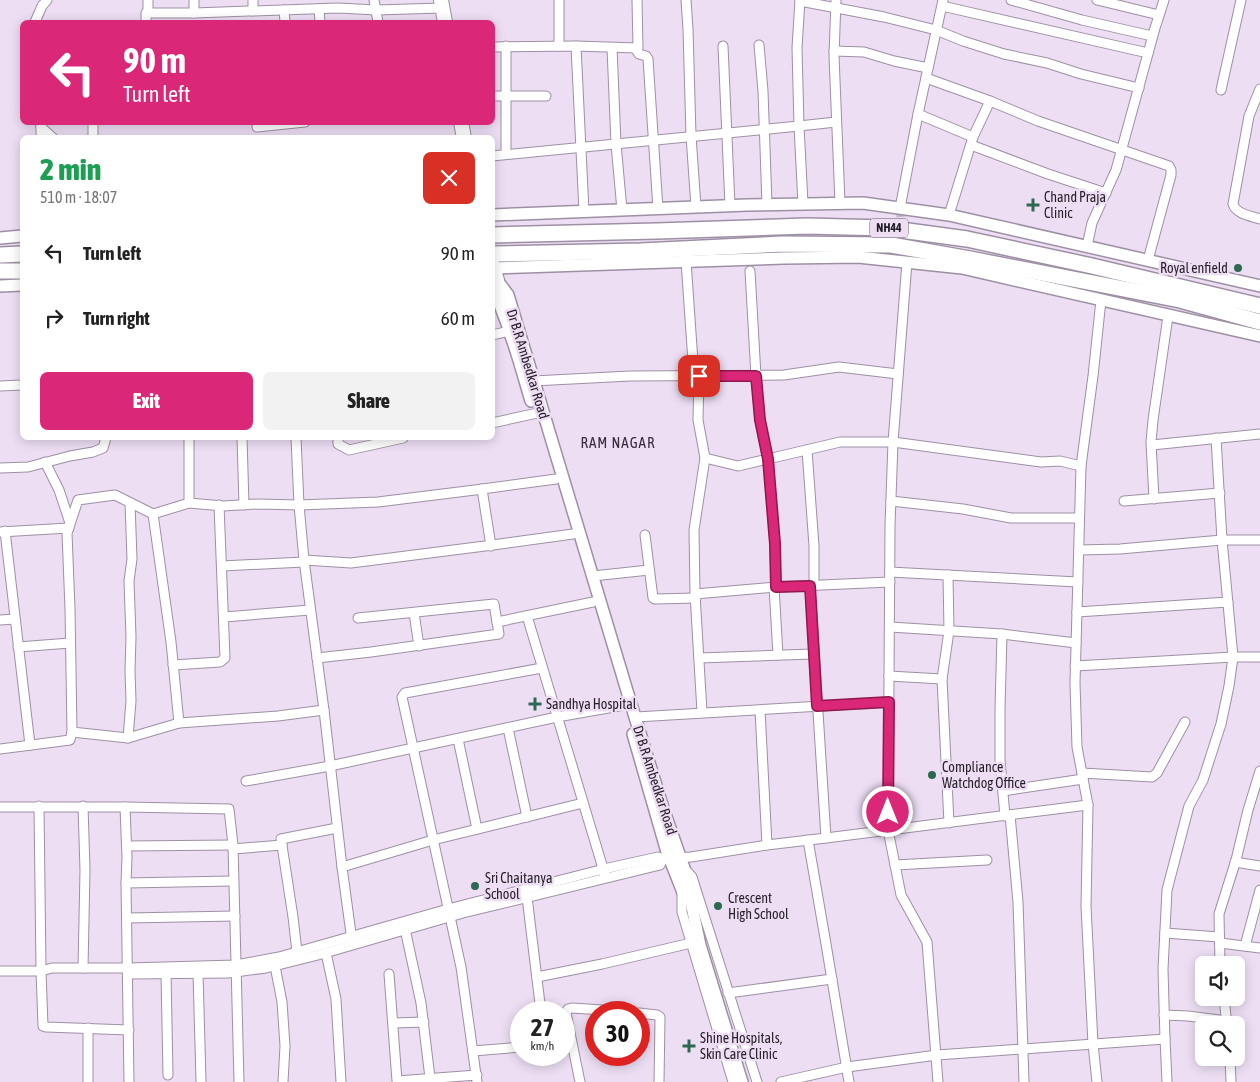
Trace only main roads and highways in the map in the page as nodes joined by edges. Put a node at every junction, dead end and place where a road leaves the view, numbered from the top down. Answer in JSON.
{"nodes":[{"id":1,"x":442,"y":4,"type":"edge"},
{"id":2,"x":445,"y":20,"type":"edge"},
{"id":3,"x":495,"y":235,"type":"edge"},
{"id":4,"x":20,"y":254,"type":"edge"},
{"id":5,"x":0,"y":255,"type":"edge"},
{"id":6,"x":495,"y":266,"type":"edge"},
{"id":7,"x":0,"y":271,"type":"edge"},
{"id":8,"x":20,"y":271,"type":"edge"},
{"id":9,"x":1260,"y":306,"type":"edge"},
{"id":10,"x":1260,"y":322,"type":"edge"}],
"edges":[{"from":1,"to":2,"type":"main road"},
{"from":3,"to":9,"type":"highway","number":"NH44"},
{"from":4,"to":5,"type":"highway"},
{"from":6,"to":10,"type":"highway","number":"NH44"},
{"from":7,"to":8,"type":"highway"}]}
